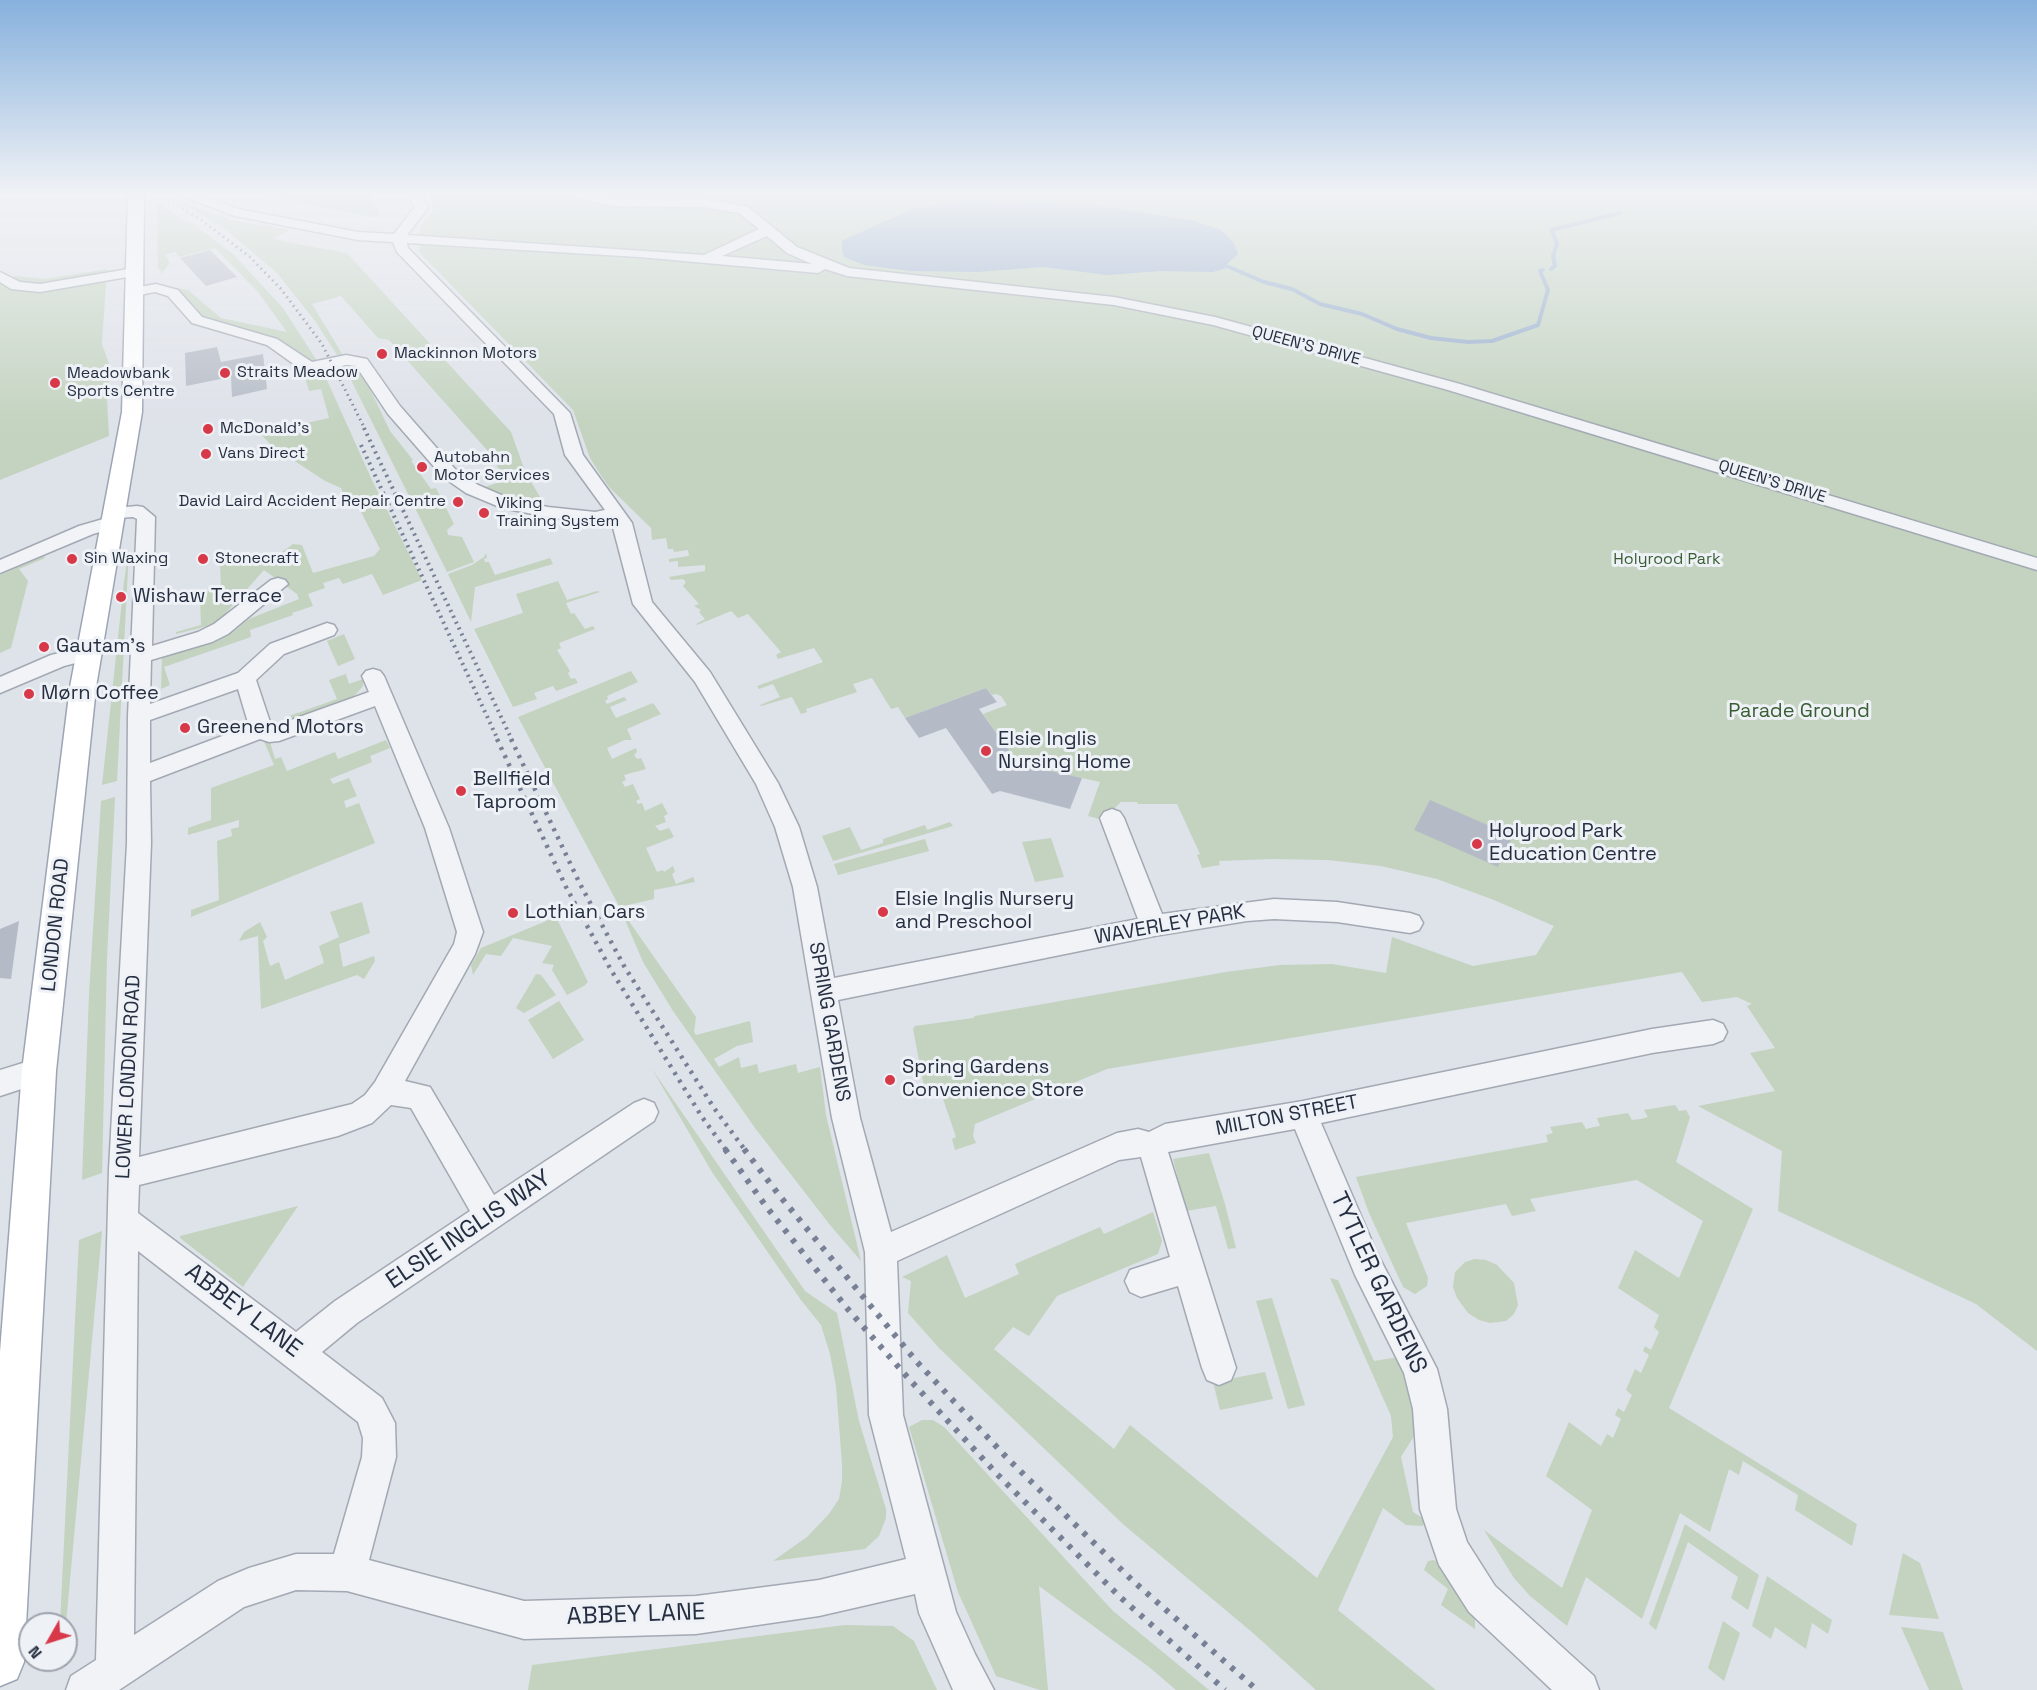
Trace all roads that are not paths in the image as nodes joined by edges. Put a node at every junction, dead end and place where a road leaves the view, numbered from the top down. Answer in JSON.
{"nodes":[{"id":1,"x":134,"y":272,"type":"joint"},
{"id":2,"x":424,"y":272,"type":"edge"},
{"id":3,"x":847,"y":272,"type":"edge"},
{"id":4,"x":0,"y":276,"type":"edge"},
{"id":5,"x":134,"y":292,"type":"junction"},
{"id":6,"x":617,"y":513,"type":"junction"},
{"id":7,"x":114,"y":517,"type":"junction"},
{"id":8,"x":2037,"y":564,"type":"edge"},
{"id":9,"x":0,"y":567,"type":"edge"},
{"id":10,"x":278,"y":584,"type":"dead end"},
{"id":11,"x":327,"y":630,"type":"dead end"},
{"id":12,"x":88,"y":653,"type":"junction"},
{"id":13,"x":141,"y":656,"type":"junction"},
{"id":14,"x":245,"y":678,"type":"junction"},
{"id":15,"x":0,"y":686,"type":"edge"},
{"id":16,"x":140,"y":716,"type":"junction"},
{"id":17,"x":261,"y":730,"type":"junction"},
{"id":18,"x":140,"y":776,"type":"junction"},
{"id":19,"x":1112,"y":818,"type":"dead end"},
{"id":20,"x":1410,"y":923,"type":"dead end"},
{"id":21,"x":1154,"y":926,"type":"junction"},
{"id":22,"x":825,"y":991,"type":"junction"},
{"id":23,"x":1713,"y":1032,"type":"dead end"},
{"id":24,"x":39,"y":1071,"type":"junction"},
{"id":25,"x":0,"y":1083,"type":"edge"},
{"id":26,"x":385,"y":1091,"type":"junction"},
{"id":27,"x":644,"y":1112,"type":"dead end"},
{"id":28,"x":1303,"y":1114,"type":"junction"},
{"id":29,"x":1152,"y":1146,"type":"junction"},
{"id":30,"x":124,"y":1175,"type":"junction"},
{"id":31,"x":489,"y":1216,"type":"junction"},
{"id":32,"x":123,"y":1220,"type":"junction"},
{"id":33,"x":880,"y":1252,"type":"junction"},
{"id":34,"x":1189,"y":1267,"type":"junction"},
{"id":35,"x":1141,"y":1281,"type":"dead end"},
{"id":36,"x":298,"y":1353,"type":"junction"},
{"id":37,"x":1219,"y":1368,"type":"dead end"},
{"id":38,"x":348,"y":1573,"type":"junction"},
{"id":39,"x":926,"y":1573,"type":"junction"},
{"id":40,"x":0,"y":1662,"type":"edge"},
{"id":41,"x":115,"y":1670,"type":"junction"},
{"id":42,"x":84,"y":1690,"type":"edge"},
{"id":43,"x":975,"y":1690,"type":"edge"},
{"id":44,"x":1580,"y":1690,"type":"edge"}],
"edges":[{"from":1,"to":4,"type":"street"},
{"from":1,"to":5,"type":"main road","name":"LONDON ROAD"},
{"from":2,"to":6,"type":"street","name":"SPRING GARDENS"},
{"from":3,"to":8,"type":"street","name":"QUEEN'S DRIVE"},
{"from":5,"to":6,"type":"street"},
{"from":5,"to":7,"type":"main road","name":"LONDON ROAD"},
{"from":6,"to":22,"type":"street","name":"SPRING GARDENS"},
{"from":7,"to":9,"type":"street"},
{"from":7,"to":12,"type":"main road","name":"LONDON ROAD"},
{"from":7,"to":13,"type":"street","name":"LOWER LONDON ROAD"},
{"from":10,"to":13,"type":"street"},
{"from":11,"to":14,"type":"street"},
{"from":12,"to":15,"type":"street"},
{"from":12,"to":24,"type":"main road","name":"LONDON ROAD"},
{"from":13,"to":16,"type":"street","name":"LOWER LONDON ROAD"},
{"from":14,"to":16,"type":"street"},
{"from":14,"to":17,"type":"street"},
{"from":16,"to":18,"type":"street","name":"LOWER LONDON ROAD"},
{"from":17,"to":18,"type":"street"},
{"from":17,"to":26,"type":"street"},
{"from":18,"to":30,"type":"street","name":"LOWER LONDON ROAD"},
{"from":19,"to":21,"type":"street"},
{"from":20,"to":21,"type":"street","name":"WAVERLEY PARK"},
{"from":21,"to":22,"type":"street","name":"WAVERLEY PARK"},
{"from":22,"to":33,"type":"street","name":"SPRING GARDENS"},
{"from":23,"to":28,"type":"street","name":"MILTON STREET"},
{"from":24,"to":25,"type":"street"},
{"from":24,"to":40,"type":"main road","name":"LONDON ROAD"},
{"from":26,"to":30,"type":"street"},
{"from":26,"to":31,"type":"street"},
{"from":27,"to":31,"type":"street","name":"ELSIE INGLIS WAY"},
{"from":28,"to":29,"type":"street","name":"MILTON STREET"},
{"from":28,"to":44,"type":"street","name":"TYTLER GARDENS"},
{"from":29,"to":33,"type":"street","name":"MILTON STREET"},
{"from":29,"to":34,"type":"street"},
{"from":30,"to":32,"type":"street","name":"LOWER LONDON ROAD"},
{"from":31,"to":36,"type":"street","name":"ELSIE INGLIS WAY"},
{"from":32,"to":36,"type":"street","name":"ABBEY LANE"},
{"from":32,"to":41,"type":"street","name":"LOWER LONDON ROAD"},
{"from":33,"to":39,"type":"street","name":"SPRING GARDENS"},
{"from":34,"to":35,"type":"street"},
{"from":34,"to":37,"type":"street"},
{"from":36,"to":38,"type":"street","name":"ABBEY LANE"},
{"from":38,"to":39,"type":"street","name":"ABBEY LANE"},
{"from":38,"to":41,"type":"street","name":"ABBEY LANE"},
{"from":39,"to":43,"type":"street","name":"SPRING GARDENS"},
{"from":41,"to":42,"type":"street","name":"ABBEY LANE"}]}
